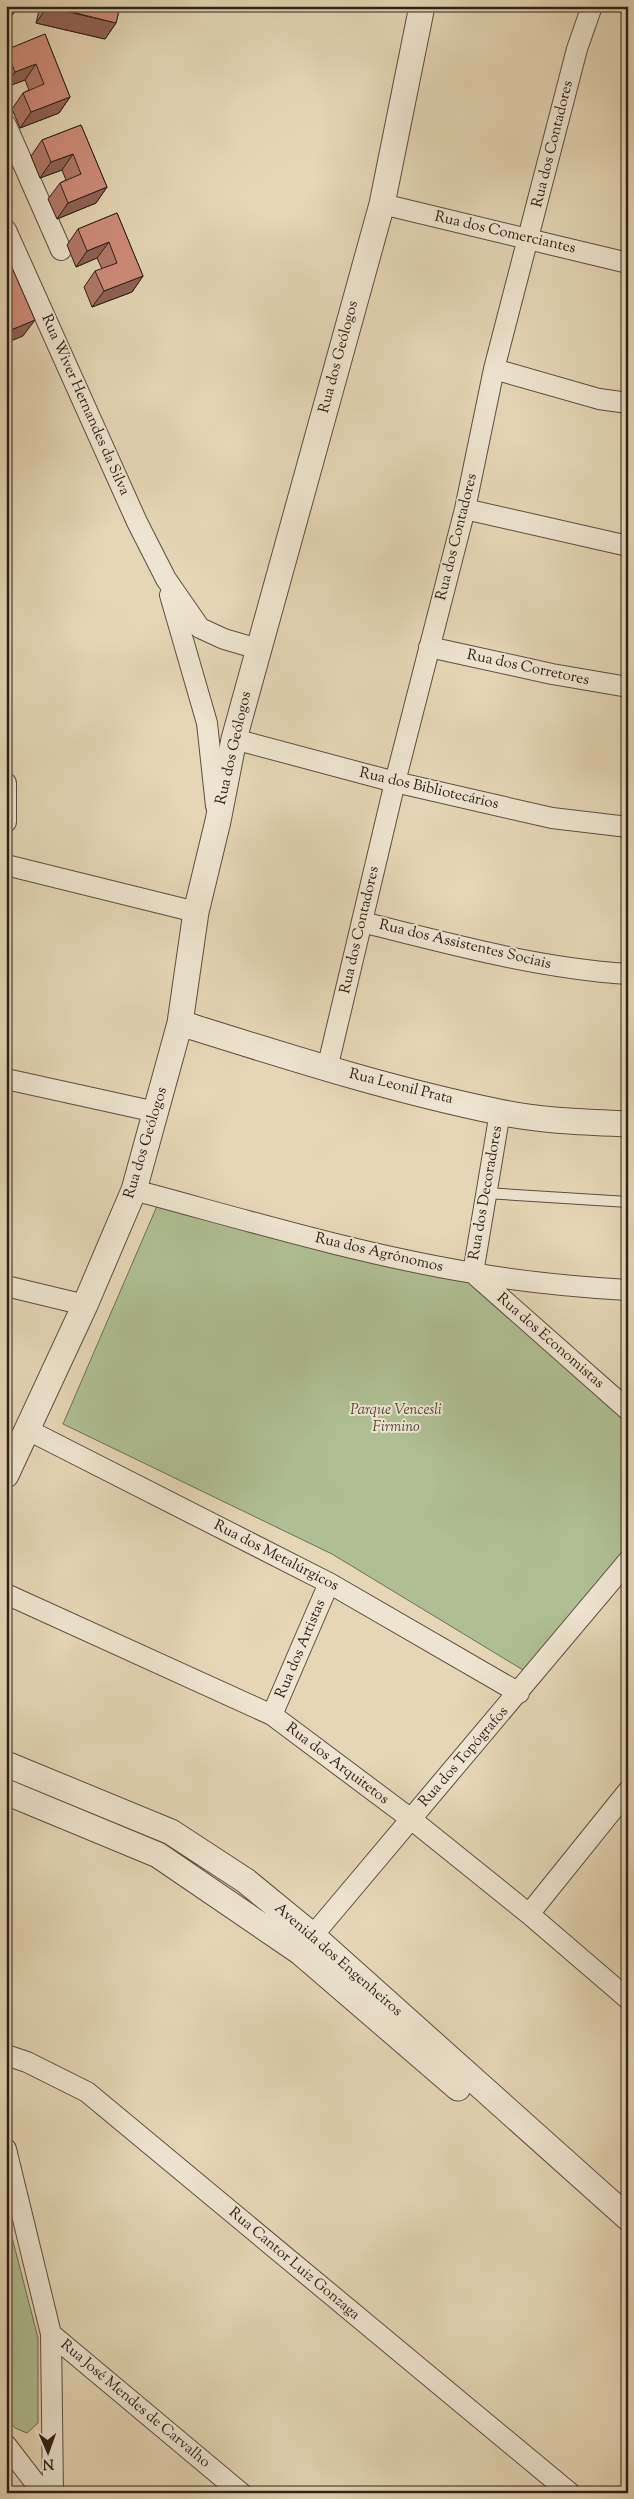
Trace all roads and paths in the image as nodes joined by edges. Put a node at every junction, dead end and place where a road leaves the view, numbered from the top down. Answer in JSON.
{"nodes":[{"id":1,"x":422,"y":6,"type":"edge"},
{"id":2,"x":592,"y":6,"type":"edge"},
{"id":3,"x":6,"y":125,"type":"edge"},
{"id":4,"x":382,"y":204,"type":"junction"},
{"id":5,"x":8,"y":237,"type":"edge"},
{"id":6,"x":529,"y":238,"type":"junction"},
{"id":7,"x":61,"y":250,"type":"dead end"},
{"id":8,"x":628,"y":263,"type":"edge"},
{"id":9,"x":494,"y":369,"type":"junction"},
{"id":10,"x":628,"y":403,"type":"edge"},
{"id":11,"x":465,"y":508,"type":"junction"},
{"id":12,"x":628,"y":546,"type":"edge"},
{"id":13,"x":166,"y":579,"type":"junction"},
{"id":14,"x":430,"y":647,"type":"junction"},
{"id":15,"x":258,"y":649,"type":"junction"},
{"id":16,"x":628,"y":687,"type":"edge"},
{"id":17,"x":234,"y":739,"type":"junction"},
{"id":18,"x":395,"y":782,"type":"junction"},
{"id":19,"x":6,"y":783,"type":"edge"},
{"id":20,"x":218,"y":821,"type":"junction"},
{"id":21,"x":6,"y":822,"type":"edge"},
{"id":22,"x":628,"y":827,"type":"edge"},
{"id":23,"x":6,"y":866,"type":"edge"},
{"id":24,"x":196,"y":912,"type":"junction"},
{"id":25,"x":362,"y":922,"type":"junction"},
{"id":26,"x":628,"y":974,"type":"edge"},
{"id":27,"x":180,"y":1023,"type":"junction"},
{"id":28,"x":327,"y":1069,"type":"junction"},
{"id":29,"x":6,"y":1080,"type":"edge"},
{"id":30,"x":156,"y":1112,"type":"junction"},
{"id":31,"x":500,"y":1112,"type":"junction"},
{"id":32,"x":628,"y":1124,"type":"edge"},
{"id":33,"x":134,"y":1190,"type":"junction"},
{"id":34,"x":486,"y":1193,"type":"junction"},
{"id":35,"x":628,"y":1202,"type":"edge"},
{"id":36,"x":473,"y":1273,"type":"junction"},
{"id":37,"x":6,"y":1286,"type":"edge"},
{"id":38,"x":628,"y":1290,"type":"edge"},
{"id":39,"x":85,"y":1305,"type":"junction"},
{"id":40,"x":628,"y":1410,"type":"edge"},
{"id":41,"x":28,"y":1430,"type":"junction"},
{"id":42,"x":6,"y":1475,"type":"edge"},
{"id":43,"x":628,"y":1561,"type":"edge"},
{"id":44,"x":329,"y":1583,"type":"junction"},
{"id":45,"x":6,"y":1594,"type":"edge"},
{"id":46,"x":518,"y":1693,"type":"junction"},
{"id":47,"x":272,"y":1715,"type":"junction"},
{"id":48,"x":6,"y":1764,"type":"edge"},
{"id":49,"x":628,"y":1791,"type":"edge"},
{"id":50,"x":6,"y":1792,"type":"edge"},
{"id":51,"x":411,"y":1818,"type":"junction"},
{"id":52,"x":529,"y":1914,"type":"junction"},
{"id":53,"x":306,"y":1944,"type":"junction"},
{"id":54,"x":628,"y":1999,"type":"edge"},
{"id":55,"x":6,"y":2055,"type":"edge"},
{"id":56,"x":6,"y":2149,"type":"edge"},
{"id":57,"x":628,"y":2218,"type":"edge"},
{"id":58,"x":628,"y":2236,"type":"edge"},
{"id":59,"x":51,"y":2334,"type":"junction"},
{"id":60,"x":6,"y":2445,"type":"edge"},
{"id":61,"x":43,"y":2493,"type":"edge"},
{"id":62,"x":53,"y":2493,"type":"edge"},
{"id":63,"x":241,"y":2493,"type":"edge"},
{"id":64,"x":570,"y":2493,"type":"edge"}],
"edges":[{"from":1,"to":4,"type":"street","name":"Rua dos Geólogos"},
{"from":2,"to":6,"type":"street","name":"Rua dos Contadores"},
{"from":3,"to":7,"type":"street"},
{"from":4,"to":6,"type":"street","name":"Rua dos Comerciantes"},
{"from":4,"to":15,"type":"street","name":"Rua dos Geólogos"},
{"from":5,"to":13,"type":"street","name":"Rua Wiver Hernandes da Silva"},
{"from":6,"to":8,"type":"street","name":"Rua dos Comerciantes"},
{"from":6,"to":9,"type":"street","name":"Rua dos Contadores"},
{"from":9,"to":10,"type":"street"},
{"from":9,"to":11,"type":"street","name":"Rua dos Contadores"},
{"from":11,"to":12,"type":"street"},
{"from":11,"to":14,"type":"street","name":"Rua dos Contadores"},
{"from":13,"to":15,"type":"street","name":"Rua Wiver Hernandes da Silva"},
{"from":13,"to":20,"type":"street","name":"Rua Wiver Hernandes da Silva"},
{"from":14,"to":16,"type":"street","name":"Rua dos Corretores"},
{"from":14,"to":18,"type":"street","name":"Rua dos Contadores"},
{"from":15,"to":17,"type":"street","name":"Rua dos Geólogos"},
{"from":17,"to":18,"type":"street","name":"Rua dos Bibliotecários"},
{"from":17,"to":20,"type":"street","name":"Rua dos Geólogos"},
{"from":18,"to":22,"type":"street","name":"Rua dos Bibliotecários"},
{"from":18,"to":25,"type":"street","name":"Rua dos Contadores"},
{"from":19,"to":21,"type":"street"},
{"from":20,"to":24,"type":"street","name":"Rua dos Geólogos"},
{"from":23,"to":24,"type":"street"},
{"from":24,"to":27,"type":"street","name":"Rua dos Geólogos"},
{"from":25,"to":26,"type":"street","name":"Rua dos Assistentes Sociais"},
{"from":25,"to":28,"type":"street","name":"Rua dos Contadores"},
{"from":27,"to":28,"type":"street","name":"Rua Leonil Prata"},
{"from":27,"to":30,"type":"street","name":"Rua dos Geólogos"},
{"from":28,"to":31,"type":"street","name":"Rua Leonil Prata"},
{"from":29,"to":30,"type":"street"},
{"from":30,"to":33,"type":"street","name":"Rua dos Geólogos"},
{"from":31,"to":32,"type":"street","name":"Rua Leonil Prata"},
{"from":31,"to":34,"type":"street","name":"Rua dos Decoradores"},
{"from":33,"to":36,"type":"street","name":"Rua dos Agrônomos"},
{"from":33,"to":39,"type":"street","name":"Rua dos Geólogos"},
{"from":34,"to":35,"type":"lane"},
{"from":34,"to":36,"type":"street","name":"Rua dos Decoradores"},
{"from":36,"to":38,"type":"street","name":"Rua dos Agrônomos"},
{"from":36,"to":40,"type":"street","name":"Rua dos Economistas"},
{"from":37,"to":39,"type":"street"},
{"from":39,"to":41,"type":"street","name":"Rua dos Geólogos"},
{"from":41,"to":42,"type":"street","name":"Rua dos Geólogos"},
{"from":41,"to":44,"type":"street","name":"Rua dos Metalúrgicos"},
{"from":43,"to":46,"type":"street","name":"Rua dos Topógrafos"},
{"from":44,"to":46,"type":"street","name":"Rua dos Metalúrgicos"},
{"from":44,"to":47,"type":"street","name":"Rua dos Artistas"},
{"from":45,"to":47,"type":"street","name":"Rua dos Arquitetos"},
{"from":46,"to":51,"type":"street","name":"Rua dos Topógrafos"},
{"from":47,"to":51,"type":"street","name":"Rua dos Arquitetos"},
{"from":48,"to":53,"type":"street","name":"Avenida dos Engenheiros"},
{"from":49,"to":52,"type":"street"},
{"from":50,"to":53,"type":"street","name":"Avenida dos Engenheiros"},
{"from":51,"to":52,"type":"street","name":"Rua dos Arquitetos"},
{"from":51,"to":53,"type":"street","name":"Rua dos Topógrafos"},
{"from":52,"to":54,"type":"street","name":"Rua dos Arquitetos"},
{"from":53,"to":57,"type":"street","name":"Avenida dos Engenheiros"},
{"from":53,"to":58,"type":"street","name":"Avenida dos Engenheiros"},
{"from":55,"to":64,"type":"street","name":"Rua Cantor Luiz Gonzaga"},
{"from":56,"to":59,"type":"street"},
{"from":59,"to":62,"type":"street"},
{"from":59,"to":63,"type":"street","name":"Rua José Mendes de Carvalho"},
{"from":60,"to":61,"type":"street"}]}
